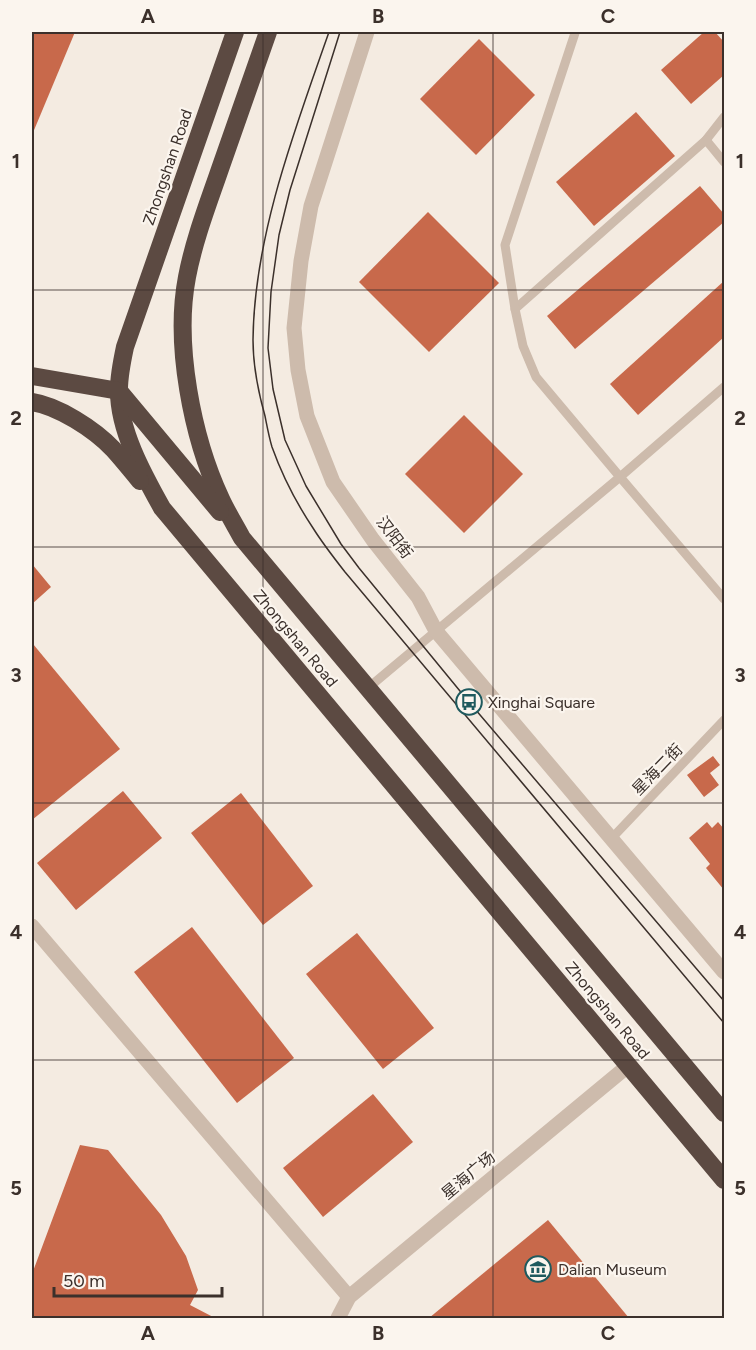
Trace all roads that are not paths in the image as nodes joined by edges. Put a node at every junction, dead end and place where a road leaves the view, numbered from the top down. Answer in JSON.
{"nodes":[{"id":1,"x":235,"y":32,"type":"edge"},
{"id":2,"x":268,"y":32,"type":"edge"},
{"id":3,"x":367,"y":32,"type":"edge"},
{"id":4,"x":574,"y":32,"type":"edge"},
{"id":5,"x":724,"y":117,"type":"edge"},
{"id":6,"x":706,"y":140,"type":"junction"},
{"id":7,"x":724,"y":162,"type":"edge"},
{"id":8,"x":515,"y":309,"type":"junction"},
{"id":9,"x":32,"y":376,"type":"edge"},
{"id":10,"x":724,"y":387,"type":"edge"},
{"id":11,"x":118,"y":391,"type":"junction"},
{"id":12,"x":32,"y":402,"type":"edge"},
{"id":13,"x":620,"y":477,"type":"junction"},
{"id":14,"x":162,"y":508,"type":"junction"},
{"id":15,"x":242,"y":538,"type":"junction"},
{"id":16,"x":724,"y":598,"type":"edge"},
{"id":17,"x":436,"y":631,"type":"junction"},
{"id":18,"x":368,"y":688,"type":"junction"},
{"id":19,"x":724,"y":720,"type":"edge"},
{"id":20,"x":612,"y":838,"type":"junction"},
{"id":21,"x":32,"y":926,"type":"edge"},
{"id":22,"x":724,"y":972,"type":"edge"},
{"id":23,"x":629,"y":1065,"type":"junction"},
{"id":24,"x":724,"y":1113,"type":"edge"},
{"id":25,"x":724,"y":1180,"type":"edge"},
{"id":26,"x":349,"y":1297,"type":"junction"},
{"id":27,"x":338,"y":1318,"type":"edge"}],
"edges":[{"from":1,"to":11,"type":"highway","name":"Zhongshan Road"},
{"from":2,"to":15,"type":"highway","name":"Zhongshan Road"},
{"from":3,"to":17,"type":"street","name":"汉阳街"},
{"from":4,"to":8,"type":"lane"},
{"from":5,"to":6,"type":"lane"},
{"from":6,"to":7,"type":"lane"},
{"from":6,"to":8,"type":"lane"},
{"from":8,"to":13,"type":"lane"},
{"from":9,"to":11,"type":"highway"},
{"from":10,"to":13,"type":"lane"},
{"from":11,"to":14,"type":"highway","name":"Zhongshan Road"},
{"from":11,"to":15,"type":"highway"},
{"from":12,"to":14,"type":"highway"},
{"from":13,"to":16,"type":"lane"},
{"from":13,"to":17,"type":"lane"},
{"from":14,"to":23,"type":"highway","name":"Zhongshan Road"},
{"from":15,"to":18,"type":"highway","name":"Zhongshan Road"},
{"from":17,"to":18,"type":"lane"},
{"from":17,"to":20,"type":"street","name":"汉阳街"},
{"from":18,"to":24,"type":"highway","name":"Zhongshan Road"},
{"from":19,"to":20,"type":"lane","name":"星海二街"},
{"from":20,"to":22,"type":"street","name":"汉阳街"},
{"from":21,"to":26,"type":"street"},
{"from":23,"to":25,"type":"highway","name":"Zhongshan Road"},
{"from":23,"to":26,"type":"street","name":"星海广场"},
{"from":26,"to":27,"type":"street","name":"星海广场"}]}
